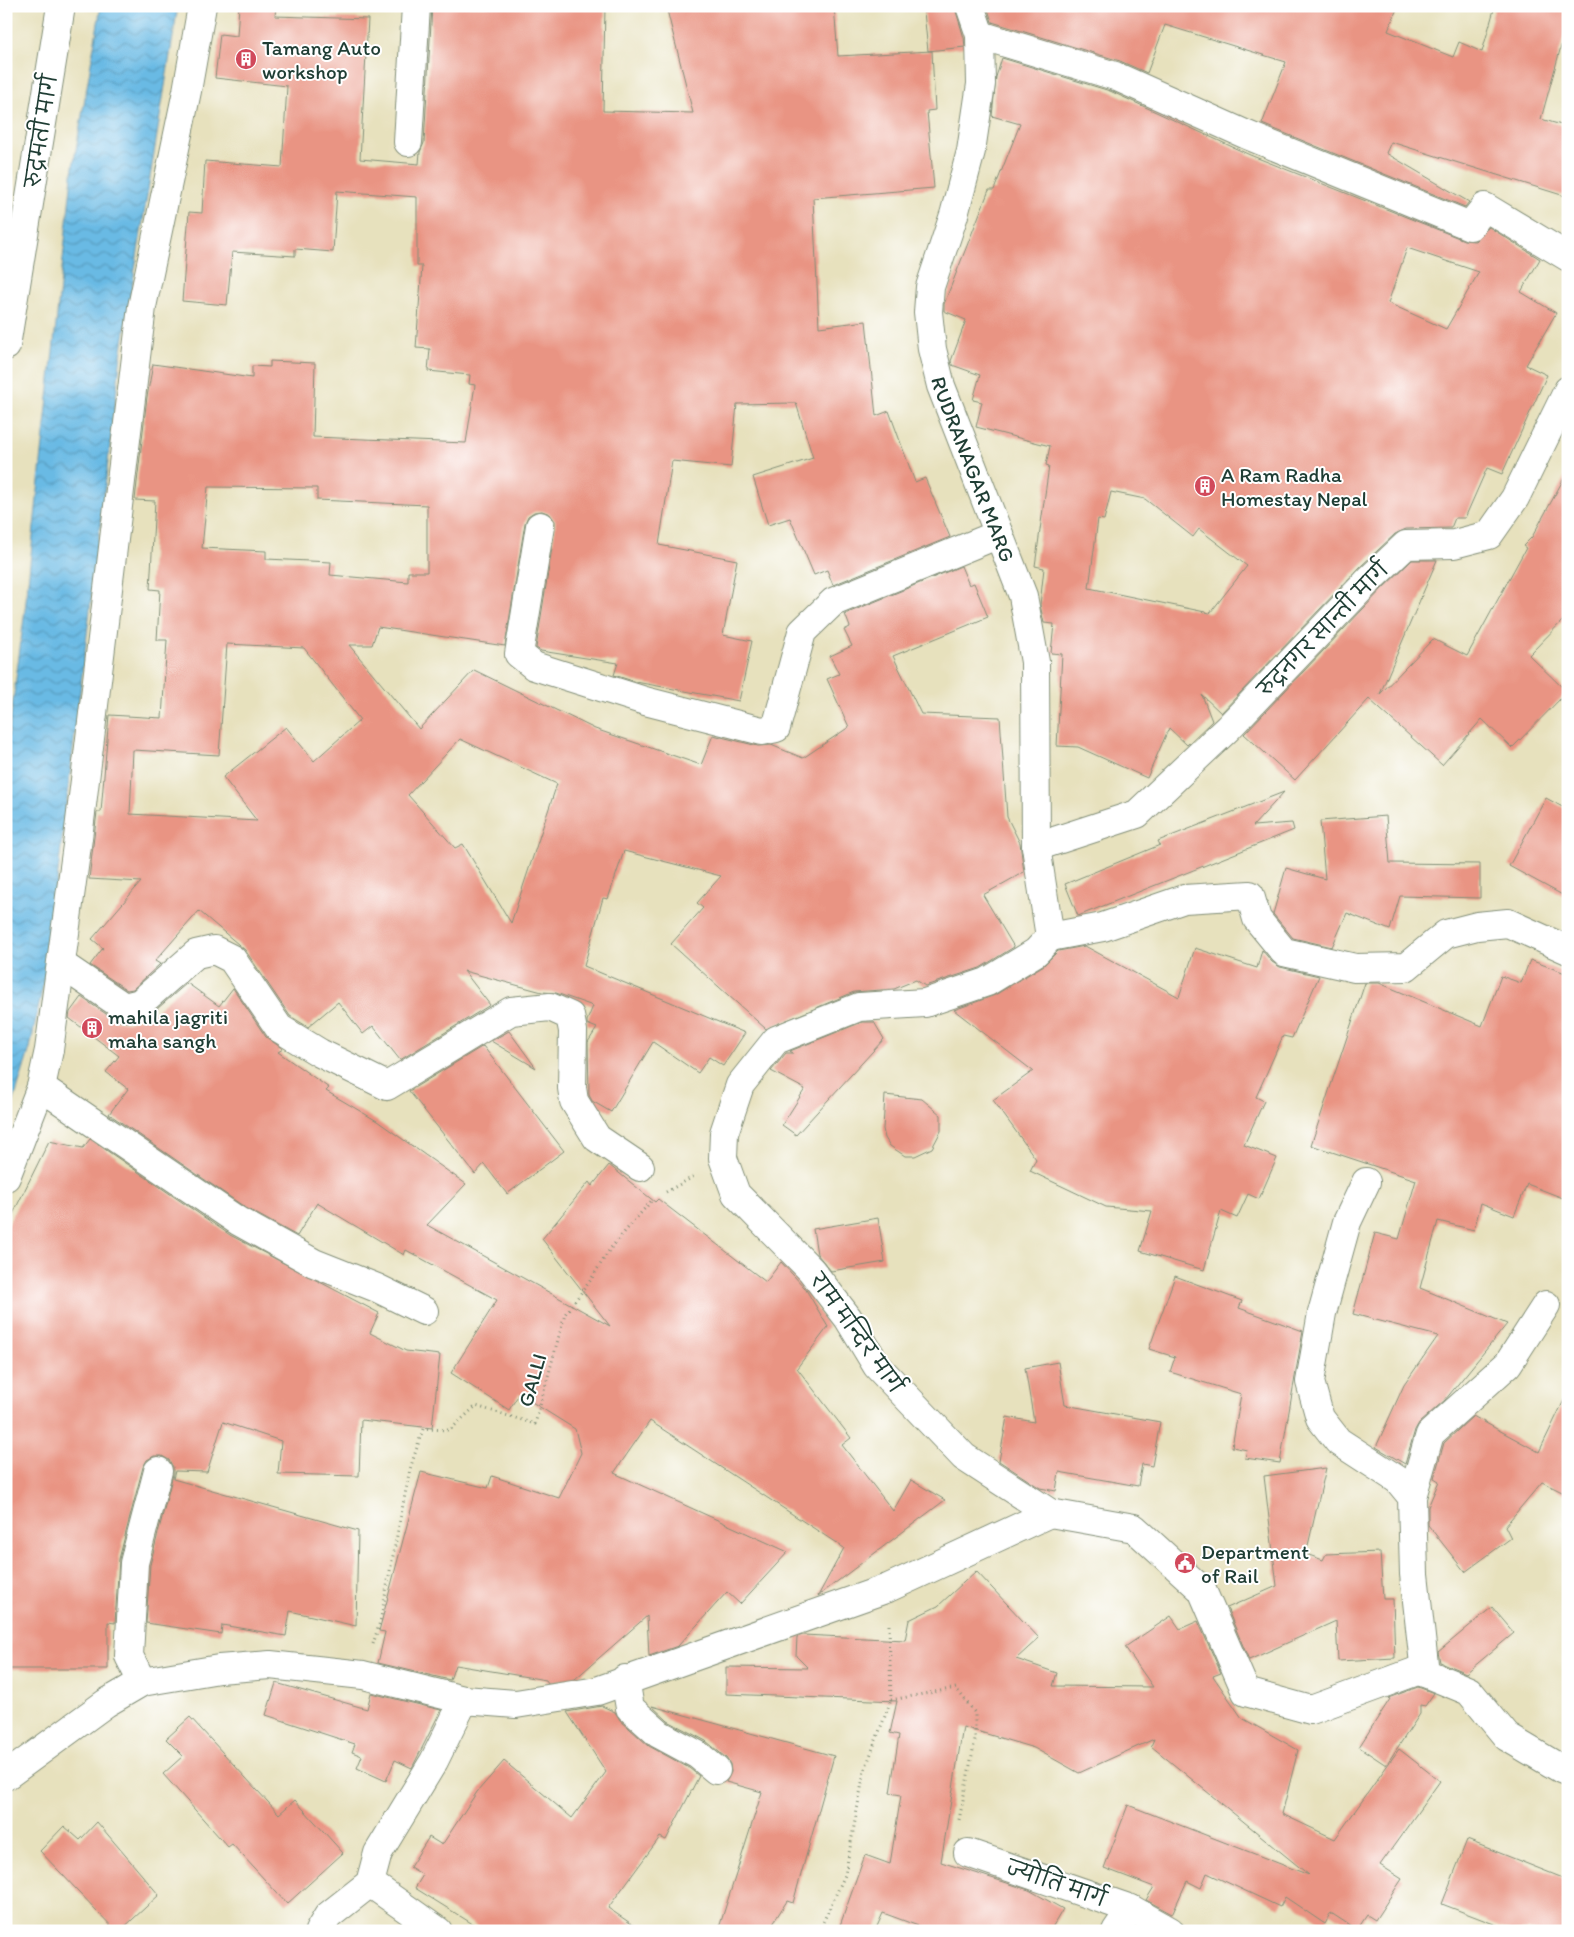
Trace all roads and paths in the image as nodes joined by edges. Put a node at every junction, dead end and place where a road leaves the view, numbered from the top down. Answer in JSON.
{"nodes":[{"id":1,"x":61,"y":6,"type":"edge"},
{"id":2,"x":202,"y":6,"type":"edge"},
{"id":3,"x":416,"y":6,"type":"edge"},
{"id":4,"x":970,"y":6,"type":"edge"},
{"id":5,"x":980,"y":34,"type":"junction"},
{"id":6,"x":408,"y":142,"type":"dead end"},
{"id":7,"x":1568,"y":257,"type":"edge"},
{"id":8,"x":6,"y":346,"type":"edge"},
{"id":9,"x":1568,"y":390,"type":"edge"},
{"id":10,"x":540,"y":526,"type":"dead end"},
{"id":11,"x":999,"y":534,"type":"junction"},
{"id":12,"x":1036,"y":847,"type":"junction"},
{"id":13,"x":1050,"y":937,"type":"junction"},
{"id":14,"x":1568,"y":950,"type":"edge"},
{"id":15,"x":61,"y":964,"type":"junction"},
{"id":16,"x":41,"y":1087,"type":"junction"},
{"id":17,"x":723,"y":1158,"type":"junction"},
{"id":18,"x":640,"y":1167,"type":"dead end"},
{"id":19,"x":6,"y":1177,"type":"edge"},
{"id":20,"x":1366,"y":1182,"type":"dead end"},
{"id":21,"x":1546,"y":1305,"type":"dead end"},
{"id":22,"x":424,"y":1311,"type":"dead end"},
{"id":23,"x":158,"y":1471,"type":"dead end"},
{"id":24,"x":1412,"y":1497,"type":"junction"},
{"id":25,"x":1050,"y":1513,"type":"junction"},
{"id":26,"x":888,"y":1588,"type":"junction"},
{"id":27,"x":1425,"y":1673,"type":"junction"},
{"id":28,"x":364,"y":1675,"type":"junction"},
{"id":29,"x":625,"y":1679,"type":"junction"},
{"id":30,"x":142,"y":1682,"type":"junction"},
{"id":31,"x":464,"y":1700,"type":"junction"},
{"id":32,"x":891,"y":1700,"type":"junction"},
{"id":33,"x":716,"y":1770,"type":"dead end"},
{"id":34,"x":1568,"y":1770,"type":"edge"},
{"id":35,"x":6,"y":1776,"type":"edge"},
{"id":36,"x":968,"y":1853,"type":"joint"},
{"id":37,"x":370,"y":1883,"type":"junction"},
{"id":38,"x":1123,"y":1920,"type":"edge"},
{"id":39,"x":319,"y":1931,"type":"edge"},
{"id":40,"x":438,"y":1931,"type":"edge"},
{"id":41,"x":818,"y":1931,"type":"edge"},
{"id":42,"x":1170,"y":1931,"type":"edge"}],
"edges":[{"from":1,"to":8,"type":"street","name":"रुद्रमती मार्ग"},
{"from":2,"to":15,"type":"street"},
{"from":3,"to":6,"type":"street"},
{"from":4,"to":5,"type":"street","name":"RUDRANAGAR MARG"},
{"from":5,"to":7,"type":"street"},
{"from":5,"to":11,"type":"street","name":"RUDRANAGAR MARG"},
{"from":9,"to":12,"type":"street","name":"रुद्रनगर सान्ती मार्ग"},
{"from":10,"to":11,"type":"street"},
{"from":11,"to":12,"type":"street","name":"RUDRANAGAR MARG"},
{"from":12,"to":13,"type":"street","name":"RUDRANAGAR MARG"},
{"from":13,"to":14,"type":"street"},
{"from":13,"to":17,"type":"street","name":"राम मन्दिर मार्ग"},
{"from":15,"to":16,"type":"street"},
{"from":15,"to":18,"type":"street"},
{"from":16,"to":19,"type":"street"},
{"from":16,"to":22,"type":"street"},
{"from":17,"to":25,"type":"street","name":"राम मन्दिर मार्ग"},
{"from":17,"to":28,"type":"path","name":"GALLI"},
{"from":20,"to":24,"type":"street"},
{"from":21,"to":24,"type":"street"},
{"from":23,"to":30,"type":"street"},
{"from":24,"to":27,"type":"street"},
{"from":25,"to":26,"type":"street"},
{"from":25,"to":27,"type":"street","name":"राम मन्दिर मार्ग"},
{"from":26,"to":29,"type":"street"},
{"from":26,"to":32,"type":"path"},
{"from":27,"to":34,"type":"street"},
{"from":28,"to":30,"type":"street"},
{"from":28,"to":31,"type":"street"},
{"from":29,"to":31,"type":"street"},
{"from":29,"to":33,"type":"street"},
{"from":30,"to":35,"type":"street"},
{"from":31,"to":37,"type":"street"},
{"from":32,"to":36,"type":"path"},
{"from":32,"to":41,"type":"path"},
{"from":36,"to":38,"type":"street","name":"ज्योति मार्ग"},
{"from":37,"to":39,"type":"street"},
{"from":37,"to":40,"type":"street"},
{"from":38,"to":42,"type":"street","name":"ज्योति मार्ग"}]}
